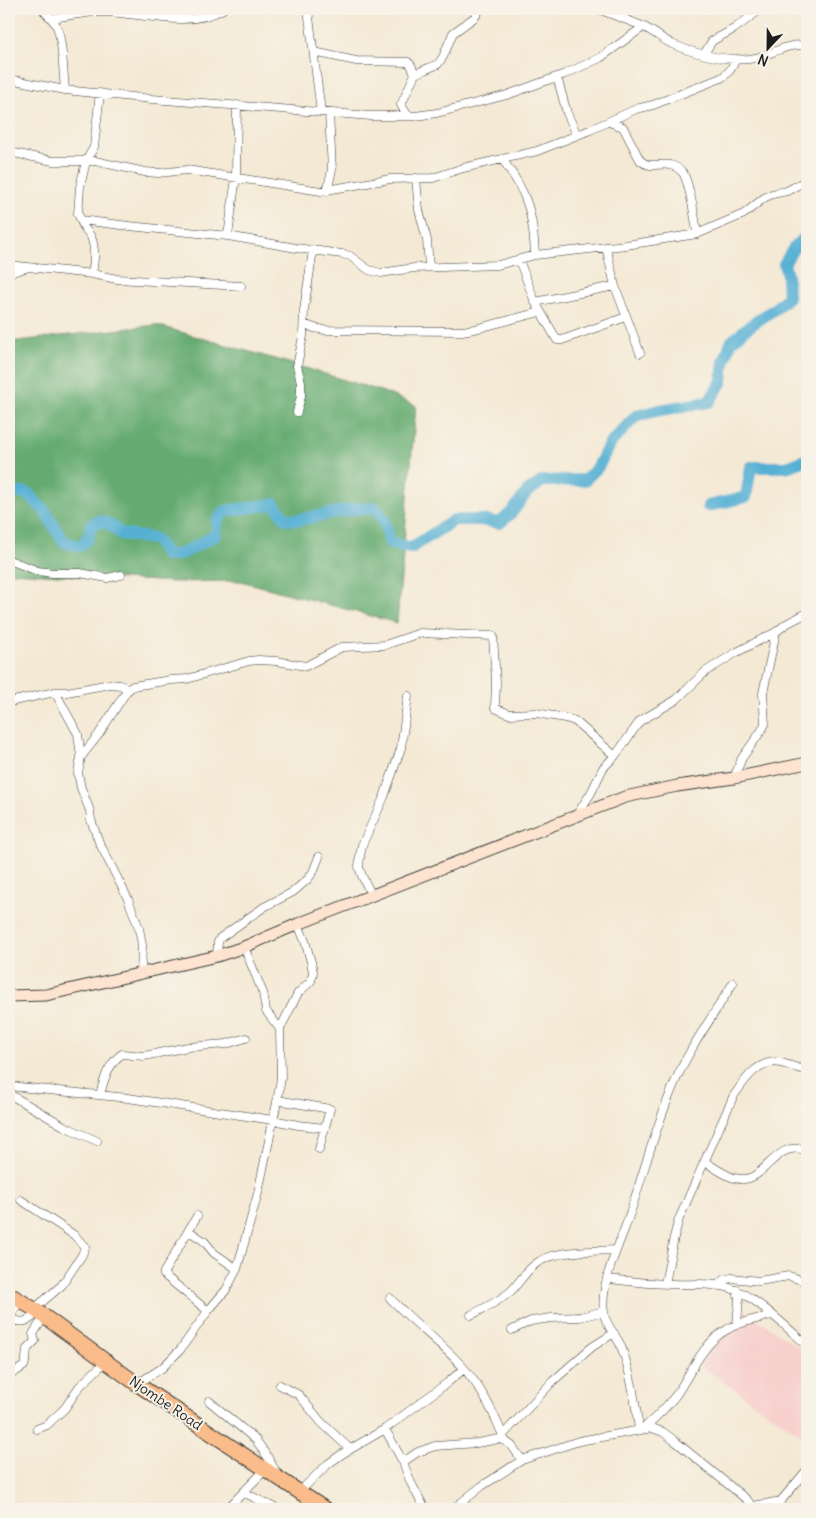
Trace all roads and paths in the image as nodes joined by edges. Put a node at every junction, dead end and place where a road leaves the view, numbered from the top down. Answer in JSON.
{"nodes":[{"id":1,"x":44,"y":9,"type":"edge"},
{"id":2,"x":223,"y":9,"type":"edge"},
{"id":3,"x":308,"y":9,"type":"edge"},
{"id":4,"x":480,"y":9,"type":"edge"},
{"id":5,"x":599,"y":9,"type":"edge"},
{"id":6,"x":761,"y":9,"type":"edge"},
{"id":7,"x":52,"y":18,"type":"junction"},
{"id":8,"x":643,"y":27,"type":"junction"},
{"id":9,"x":807,"y":46,"type":"edge"},
{"id":10,"x":314,"y":52,"type":"junction"},
{"id":11,"x":704,"y":54,"type":"junction"},
{"id":12,"x":736,"y":60,"type":"junction"},
{"id":13,"x":415,"y":74,"type":"junction"},
{"id":14,"x":557,"y":77,"type":"junction"},
{"id":15,"x":9,"y":79,"type":"edge"},
{"id":16,"x":64,"y":90,"type":"junction"},
{"id":17,"x":100,"y":93,"type":"junction"},
{"id":18,"x":237,"y":105,"type":"junction"},
{"id":19,"x":325,"y":112,"type":"junction"},
{"id":20,"x":408,"y":116,"type":"junction"},
{"id":21,"x":609,"y":122,"type":"junction"},
{"id":22,"x":577,"y":135,"type":"junction"},
{"id":23,"x":9,"y":152,"type":"edge"},
{"id":24,"x":502,"y":159,"type":"junction"},
{"id":25,"x":86,"y":161,"type":"junction"},
{"id":26,"x":236,"y":177,"type":"junction"},
{"id":27,"x":416,"y":178,"type":"junction"},
{"id":28,"x":807,"y":180,"type":"edge"},
{"id":29,"x":326,"y":190,"type":"junction"},
{"id":30,"x":81,"y":220,"type":"junction"},
{"id":31,"x":697,"y":234,"type":"junction"},
{"id":32,"x":228,"y":236,"type":"junction"},
{"id":33,"x":606,"y":247,"type":"junction"},
{"id":34,"x":313,"y":250,"type":"junction"},
{"id":35,"x":535,"y":256,"type":"junction"},
{"id":36,"x":519,"y":260,"type":"junction"},
{"id":37,"x":9,"y":265,"type":"edge"},
{"id":38,"x":30,"y":267,"type":"junction"},
{"id":39,"x":429,"y":268,"type":"junction"},
{"id":40,"x":9,"y":273,"type":"edge"},
{"id":41,"x":92,"y":274,"type":"junction"},
{"id":42,"x":241,"y":286,"type":"dead end"},
{"id":43,"x":615,"y":286,"type":"junction"},
{"id":44,"x":536,"y":302,"type":"junction"},
{"id":45,"x":540,"y":312,"type":"junction"},
{"id":46,"x":626,"y":317,"type":"junction"},
{"id":47,"x":304,"y":324,"type":"junction"},
{"id":48,"x":640,"y":353,"type":"dead end"},
{"id":49,"x":297,"y":412,"type":"dead end"},
{"id":50,"x":9,"y":560,"type":"edge"},
{"id":51,"x":121,"y":575,"type":"dead end"},
{"id":52,"x":807,"y":613,"type":"edge"},
{"id":53,"x":776,"y":632,"type":"junction"},
{"id":54,"x":129,"y":689,"type":"junction"},
{"id":55,"x":55,"y":692,"type":"junction"},
{"id":56,"x":408,"y":696,"type":"dead end"},
{"id":57,"x":9,"y":702,"type":"edge"},
{"id":58,"x":615,"y":756,"type":"junction"},
{"id":59,"x":81,"y":757,"type":"junction"},
{"id":60,"x":807,"y":763,"type":"edge"},
{"id":61,"x":734,"y":778,"type":"junction"},
{"id":62,"x":576,"y":817,"type":"junction"},
{"id":63,"x":319,"y":857,"type":"dead end"},
{"id":64,"x":372,"y":896,"type":"junction"},
{"id":65,"x":298,"y":924,"type":"junction"},
{"id":66,"x":244,"y":948,"type":"junction"},
{"id":67,"x":217,"y":956,"type":"junction"},
{"id":68,"x":141,"y":974,"type":"junction"},
{"id":69,"x":733,"y":984,"type":"dead end"},
{"id":70,"x":9,"y":996,"type":"edge"},
{"id":71,"x":280,"y":1029,"type":"junction"},
{"id":72,"x":246,"y":1038,"type":"dead end"},
{"id":73,"x":807,"y":1070,"type":"edge"},
{"id":74,"x":9,"y":1086,"type":"edge"},
{"id":75,"x":9,"y":1094,"type":"edge"},
{"id":76,"x":100,"y":1095,"type":"junction"},
{"id":77,"x":277,"y":1102,"type":"junction"},
{"id":78,"x":273,"y":1120,"type":"junction"},
{"id":79,"x":325,"y":1128,"type":"junction"},
{"id":80,"x":96,"y":1141,"type":"dead end"},
{"id":81,"x":319,"y":1149,"type":"dead end"},
{"id":82,"x":807,"y":1151,"type":"edge"},
{"id":83,"x":705,"y":1162,"type":"junction"},
{"id":84,"x":21,"y":1200,"type":"dead end"},
{"id":85,"x":197,"y":1216,"type":"dead end"},
{"id":86,"x":189,"y":1231,"type":"junction"},
{"id":87,"x":616,"y":1250,"type":"junction"},
{"id":88,"x":237,"y":1269,"type":"junction"},
{"id":89,"x":608,"y":1278,"type":"junction"},
{"id":90,"x":807,"y":1282,"type":"edge"},
{"id":91,"x":666,"y":1284,"type":"junction"},
{"id":92,"x":717,"y":1286,"type":"junction"},
{"id":93,"x":737,"y":1290,"type":"junction"},
{"id":94,"x":9,"y":1294,"type":"edge"},
{"id":95,"x":390,"y":1298,"type":"dead end"},
{"id":96,"x":33,"y":1309,"type":"junction"},
{"id":97,"x":208,"y":1311,"type":"junction"},
{"id":98,"x":604,"y":1311,"type":"junction"},
{"id":99,"x":471,"y":1315,"type":"dead end"},
{"id":100,"x":772,"y":1315,"type":"junction"},
{"id":101,"x":14,"y":1320,"type":"junction"},
{"id":102,"x":737,"y":1325,"type":"junction"},
{"id":103,"x":9,"y":1327,"type":"edge"},
{"id":104,"x":512,"y":1330,"type":"dead end"},
{"id":105,"x":614,"y":1333,"type":"junction"},
{"id":106,"x":807,"y":1345,"type":"edge"},
{"id":107,"x":105,"y":1362,"type":"junction"},
{"id":108,"x":464,"y":1369,"type":"junction"},
{"id":109,"x":9,"y":1374,"type":"edge"},
{"id":110,"x":137,"y":1384,"type":"junction"},
{"id":111,"x":280,"y":1386,"type":"dead end"},
{"id":112,"x":209,"y":1400,"type":"dead end"},
{"id":113,"x":37,"y":1429,"type":"dead end"},
{"id":114,"x":641,"y":1429,"type":"junction"},
{"id":115,"x":385,"y":1430,"type":"junction"},
{"id":116,"x":504,"y":1438,"type":"junction"},
{"id":117,"x":350,"y":1449,"type":"junction"},
{"id":118,"x":522,"y":1460,"type":"junction"},
{"id":119,"x":403,"y":1462,"type":"junction"},
{"id":120,"x":265,"y":1470,"type":"junction"},
{"id":121,"x":807,"y":1470,"type":"edge"},
{"id":122,"x":279,"y":1478,"type":"junction"},
{"id":123,"x":243,"y":1492,"type":"junction"},
{"id":124,"x":299,"y":1492,"type":"junction"},
{"id":125,"x":781,"y":1501,"type":"junction"},
{"id":126,"x":754,"y":1508,"type":"edge"},
{"id":127,"x":227,"y":1509,"type":"edge"},
{"id":128,"x":277,"y":1509,"type":"edge"},
{"id":129,"x":325,"y":1509,"type":"edge"},
{"id":130,"x":425,"y":1509,"type":"edge"},
{"id":131,"x":453,"y":1509,"type":"edge"},
{"id":132,"x":774,"y":1509,"type":"edge"}],
"edges":[{"from":1,"to":7,"type":"street"},
{"from":2,"to":7,"type":"street"},
{"from":3,"to":10,"type":"street"},
{"from":4,"to":13,"type":"street"},
{"from":5,"to":8,"type":"street"},
{"from":6,"to":11,"type":"street"},
{"from":7,"to":16,"type":"street"},
{"from":8,"to":11,"type":"street"},
{"from":8,"to":14,"type":"street"},
{"from":9,"to":12,"type":"street"},
{"from":10,"to":13,"type":"street"},
{"from":10,"to":19,"type":"street"},
{"from":11,"to":12,"type":"street"},
{"from":12,"to":21,"type":"street"},
{"from":13,"to":20,"type":"street"},
{"from":14,"to":20,"type":"street"},
{"from":14,"to":22,"type":"street"},
{"from":15,"to":16,"type":"street"},
{"from":16,"to":17,"type":"street"},
{"from":17,"to":18,"type":"street"},
{"from":17,"to":25,"type":"street"},
{"from":18,"to":19,"type":"street"},
{"from":18,"to":26,"type":"street"},
{"from":19,"to":20,"type":"street"},
{"from":19,"to":29,"type":"street"},
{"from":21,"to":22,"type":"street"},
{"from":21,"to":31,"type":"street"},
{"from":22,"to":24,"type":"street"},
{"from":23,"to":25,"type":"street"},
{"from":24,"to":27,"type":"street"},
{"from":24,"to":35,"type":"street"},
{"from":25,"to":26,"type":"street"},
{"from":25,"to":30,"type":"street"},
{"from":26,"to":29,"type":"street"},
{"from":26,"to":32,"type":"street"},
{"from":27,"to":29,"type":"street"},
{"from":27,"to":39,"type":"street"},
{"from":28,"to":31,"type":"street"},
{"from":30,"to":32,"type":"street"},
{"from":30,"to":41,"type":"street"},
{"from":31,"to":33,"type":"street"},
{"from":32,"to":34,"type":"street"},
{"from":33,"to":35,"type":"street"},
{"from":33,"to":43,"type":"street"},
{"from":34,"to":39,"type":"street"},
{"from":34,"to":47,"type":"street"},
{"from":35,"to":36,"type":"street"},
{"from":36,"to":39,"type":"street"},
{"from":36,"to":44,"type":"street"},
{"from":37,"to":38,"type":"street"},
{"from":38,"to":40,"type":"street"},
{"from":38,"to":41,"type":"street"},
{"from":41,"to":42,"type":"street"},
{"from":43,"to":44,"type":"street"},
{"from":43,"to":46,"type":"street"},
{"from":44,"to":45,"type":"street"},
{"from":45,"to":46,"type":"street"},
{"from":45,"to":47,"type":"street"},
{"from":46,"to":48,"type":"street"},
{"from":47,"to":49,"type":"street"},
{"from":50,"to":51,"type":"street"},
{"from":52,"to":53,"type":"street"},
{"from":53,"to":58,"type":"street"},
{"from":53,"to":61,"type":"street"},
{"from":54,"to":55,"type":"street"},
{"from":54,"to":58,"type":"street"},
{"from":54,"to":59,"type":"street"},
{"from":55,"to":57,"type":"street"},
{"from":55,"to":59,"type":"street"},
{"from":56,"to":64,"type":"street"},
{"from":58,"to":62,"type":"street"},
{"from":59,"to":68,"type":"street"},
{"from":60,"to":61,"type":"main road"},
{"from":61,"to":62,"type":"main road"},
{"from":62,"to":64,"type":"main road"},
{"from":63,"to":67,"type":"street"},
{"from":64,"to":65,"type":"main road"},
{"from":65,"to":66,"type":"main road"},
{"from":65,"to":71,"type":"street"},
{"from":66,"to":67,"type":"main road"},
{"from":66,"to":71,"type":"street"},
{"from":67,"to":68,"type":"main road"},
{"from":68,"to":70,"type":"main road"},
{"from":69,"to":87,"type":"street"},
{"from":71,"to":77,"type":"street"},
{"from":72,"to":76,"type":"street"},
{"from":73,"to":83,"type":"street"},
{"from":74,"to":76,"type":"street"},
{"from":75,"to":80,"type":"street"},
{"from":76,"to":78,"type":"street"},
{"from":77,"to":78,"type":"street"},
{"from":77,"to":79,"type":"street"},
{"from":78,"to":79,"type":"street"},
{"from":78,"to":88,"type":"street"},
{"from":79,"to":81,"type":"street"},
{"from":82,"to":83,"type":"street"},
{"from":83,"to":91,"type":"street"},
{"from":84,"to":96,"type":"street"},
{"from":85,"to":86,"type":"street"},
{"from":86,"to":88,"type":"street"},
{"from":86,"to":97,"type":"street"},
{"from":87,"to":89,"type":"street"},
{"from":87,"to":99,"type":"street"},
{"from":88,"to":97,"type":"street"},
{"from":89,"to":91,"type":"street"},
{"from":89,"to":98,"type":"street"},
{"from":90,"to":92,"type":"street"},
{"from":91,"to":92,"type":"street"},
{"from":92,"to":93,"type":"street"},
{"from":93,"to":100,"type":"street"},
{"from":93,"to":102,"type":"street"},
{"from":94,"to":96,"type":"highway","name":"Njombe Road"},
{"from":95,"to":108,"type":"street"},
{"from":96,"to":101,"type":"street"},
{"from":96,"to":101,"type":"street"},
{"from":96,"to":107,"type":"highway","name":"Njombe Road"},
{"from":96,"to":109,"type":"street"},
{"from":97,"to":110,"type":"street"},
{"from":98,"to":104,"type":"street"},
{"from":98,"to":105,"type":"street"},
{"from":100,"to":102,"type":"street"},
{"from":100,"to":106,"type":"street"},
{"from":101,"to":103,"type":"street"},
{"from":102,"to":114,"type":"street"},
{"from":105,"to":114,"type":"street"},
{"from":105,"to":116,"type":"street"},
{"from":107,"to":110,"type":"highway","name":"Njombe Road"},
{"from":107,"to":113,"type":"street"},
{"from":108,"to":115,"type":"street"},
{"from":108,"to":116,"type":"street"},
{"from":110,"to":120,"type":"highway","name":"Njombe Road"},
{"from":111,"to":117,"type":"street"},
{"from":112,"to":122,"type":"street"},
{"from":114,"to":118,"type":"street"},
{"from":114,"to":126,"type":"street"},
{"from":115,"to":117,"type":"street"},
{"from":115,"to":119,"type":"street"},
{"from":116,"to":118,"type":"street"},
{"from":116,"to":119,"type":"street"},
{"from":117,"to":124,"type":"street"},
{"from":118,"to":131,"type":"street"},
{"from":119,"to":130,"type":"street"},
{"from":120,"to":122,"type":"highway","name":"Njombe Road"},
{"from":120,"to":123,"type":"street"},
{"from":121,"to":125,"type":"street"},
{"from":122,"to":124,"type":"highway","name":"Njombe Road"},
{"from":123,"to":127,"type":"street"},
{"from":123,"to":128,"type":"street"},
{"from":124,"to":129,"type":"highway","name":"Njombe Road"},
{"from":125,"to":126,"type":"street"},
{"from":125,"to":132,"type":"street"}]}
